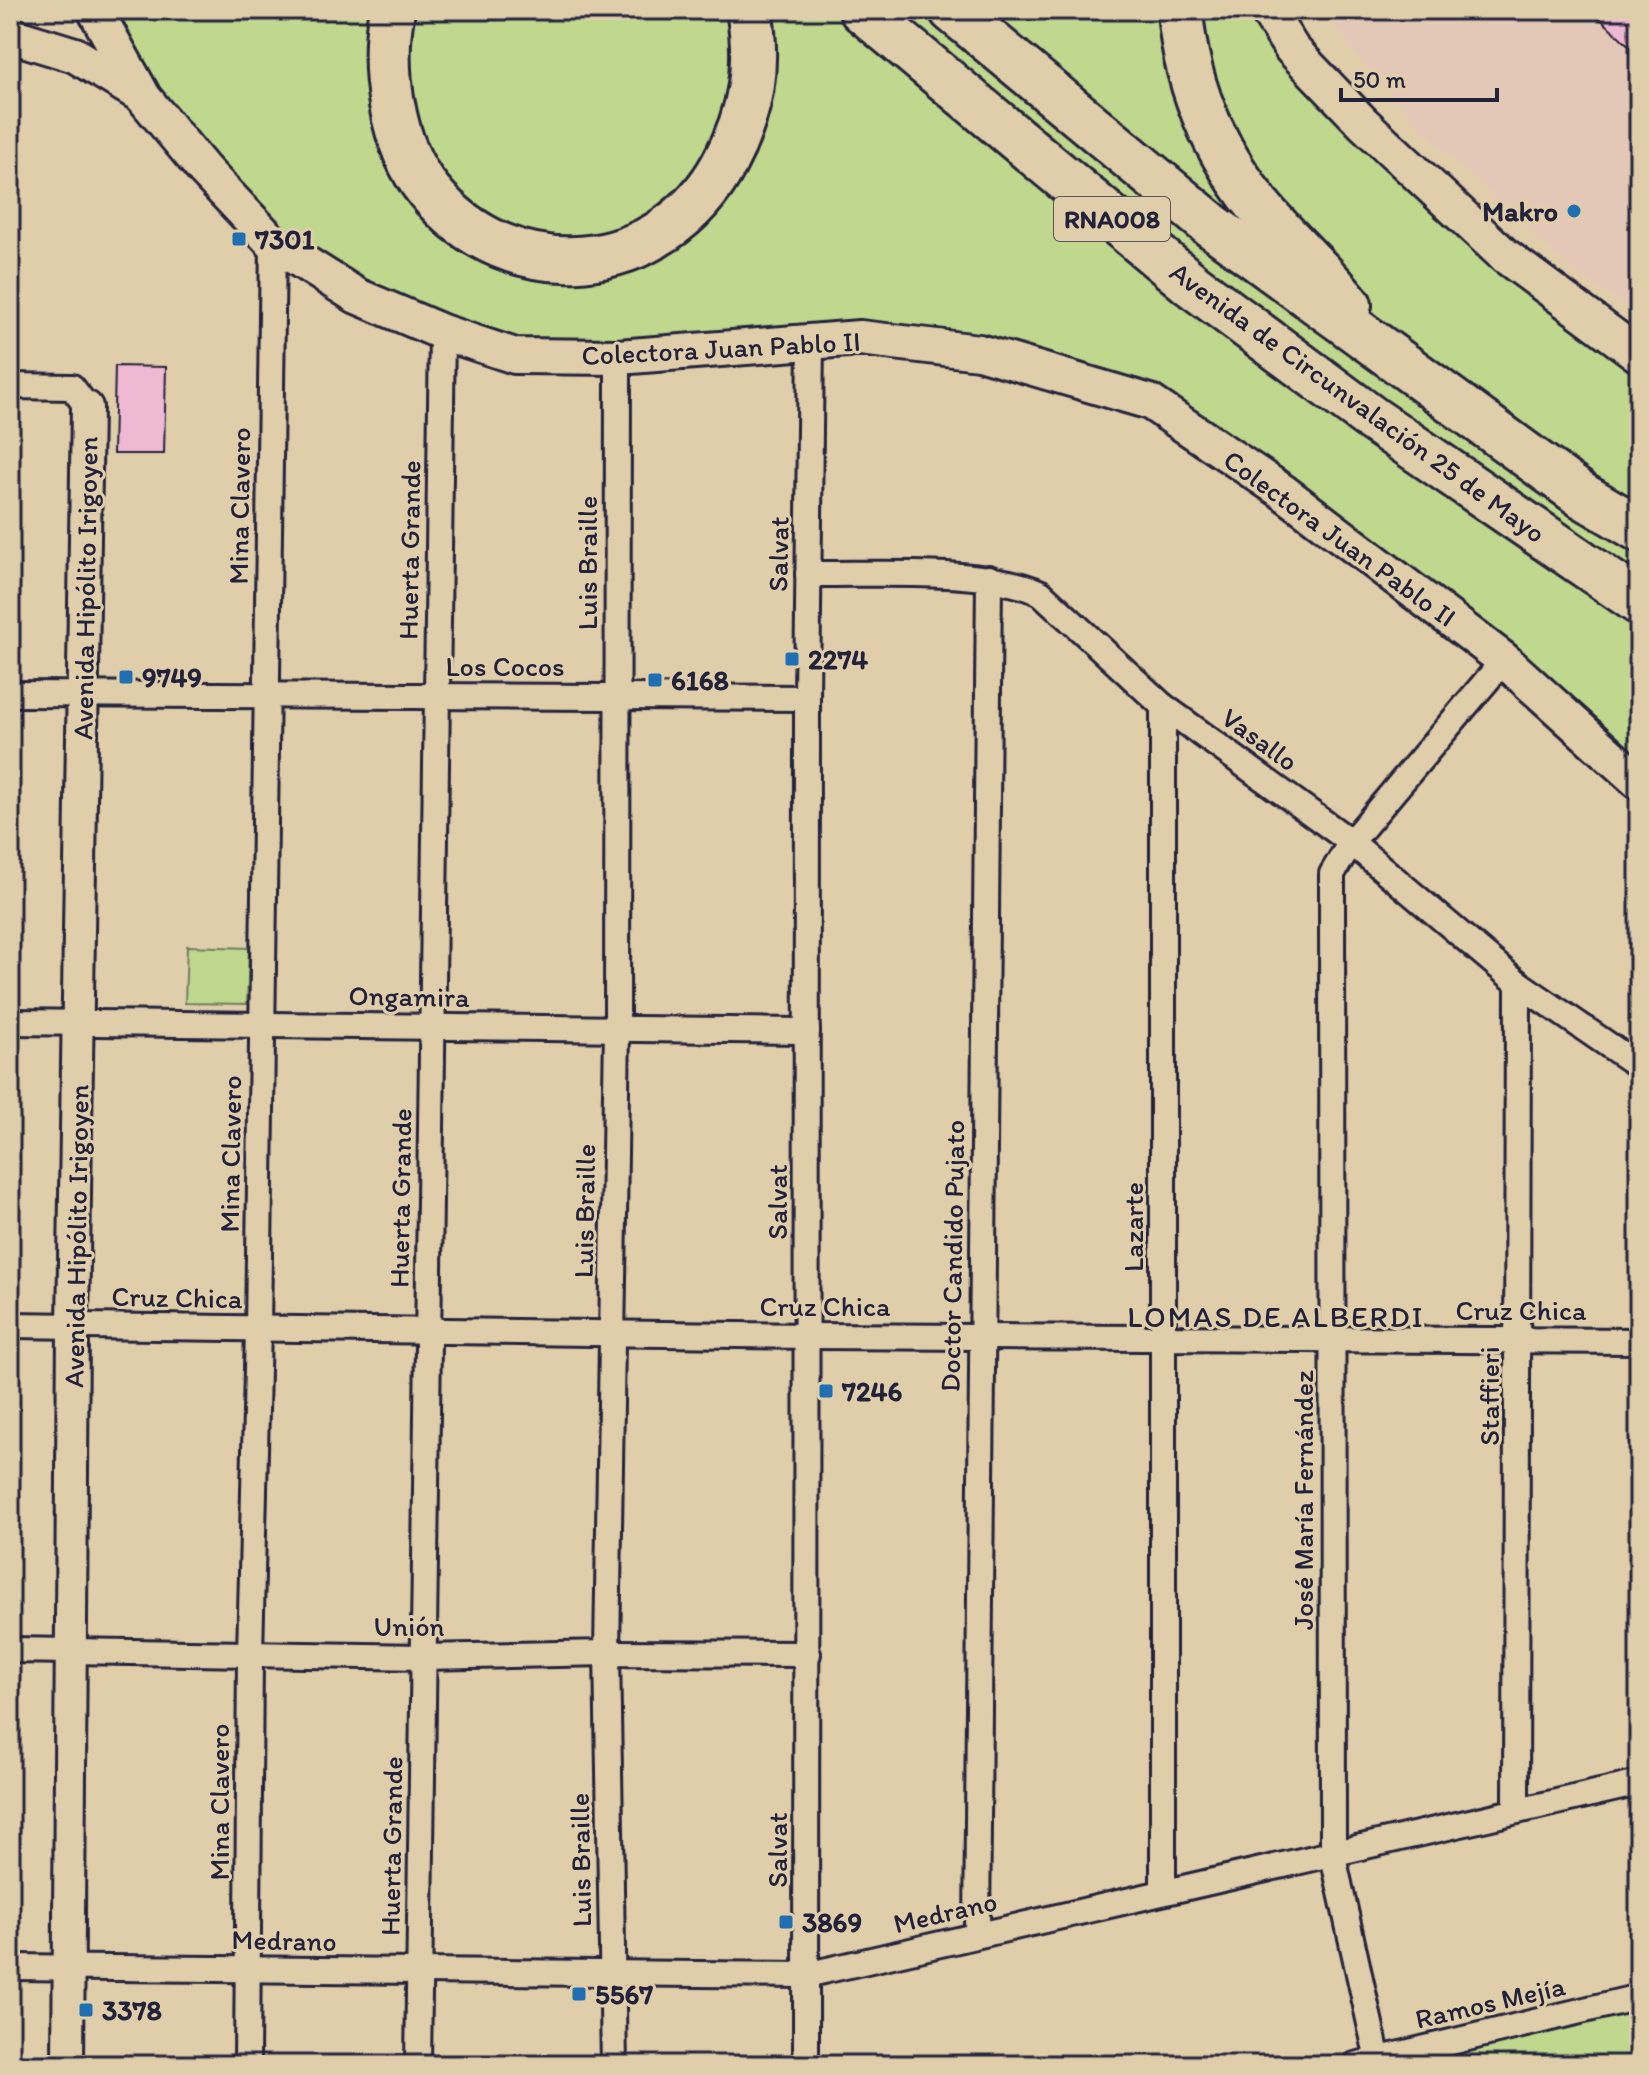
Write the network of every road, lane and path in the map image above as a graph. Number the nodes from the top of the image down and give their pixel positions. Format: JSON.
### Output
{"nodes":[{"id":1,"x":95,"y":10,"type":"edge"},
{"id":2,"x":392,"y":10,"type":"edge"},
{"id":3,"x":749,"y":10,"type":"edge"},
{"id":4,"x":862,"y":10,"type":"edge"},
{"id":5,"x":952,"y":10,"type":"edge"},
{"id":6,"x":1180,"y":10,"type":"edge"},
{"id":7,"x":1267,"y":10,"type":"edge"},
{"id":8,"x":10,"y":35,"type":"edge"},
{"id":9,"x":144,"y":98,"type":"junction"},
{"id":10,"x":273,"y":243,"type":"junction"},
{"id":11,"x":442,"y":332,"type":"junction"},
{"id":12,"x":811,"y":340,"type":"junction"},
{"id":13,"x":1639,"y":355,"type":"edge"},
{"id":14,"x":618,"y":357,"type":"junction"},
{"id":15,"x":1396,"y":362,"type":"junction"},
{"id":16,"x":10,"y":386,"type":"edge"},
{"id":17,"x":87,"y":407,"type":"joint"},
{"id":18,"x":1639,"y":529,"type":"edge"},
{"id":19,"x":1595,"y":572,"type":"junction"},
{"id":20,"x":808,"y":574,"type":"junction"},
{"id":21,"x":989,"y":578,"type":"junction"},
{"id":22,"x":1639,"y":602,"type":"edge"},
{"id":23,"x":1639,"y":632,"type":"edge"},
{"id":24,"x":1504,"y":660,"type":"junction"},
{"id":25,"x":10,"y":694,"type":"edge"},
{"id":26,"x":84,"y":694,"type":"junction"},
{"id":27,"x":266,"y":695,"type":"junction"},
{"id":28,"x":437,"y":696,"type":"junction"},
{"id":29,"x":617,"y":697,"type":"junction"},
{"id":30,"x":807,"y":698,"type":"junction"},
{"id":31,"x":1163,"y":706,"type":"junction"},
{"id":32,"x":1639,"y":782,"type":"edge"},
{"id":33,"x":1351,"y":842,"type":"junction"},
{"id":34,"x":1518,"y":983,"type":"junction"},
{"id":35,"x":10,"y":1022,"type":"edge"},
{"id":36,"x":80,"y":1023,"type":"junction"},
{"id":37,"x":261,"y":1025,"type":"junction"},
{"id":38,"x":432,"y":1027,"type":"junction"},
{"id":39,"x":617,"y":1029,"type":"junction"},
{"id":40,"x":807,"y":1031,"type":"junction"},
{"id":41,"x":1639,"y":1066,"type":"edge"},
{"id":42,"x":10,"y":1325,"type":"edge"},
{"id":43,"x":73,"y":1326,"type":"junction"},
{"id":44,"x":258,"y":1329,"type":"junction"},
{"id":45,"x":428,"y":1331,"type":"junction"},
{"id":46,"x":611,"y":1334,"type":"junction"},
{"id":47,"x":807,"y":1336,"type":"junction"},
{"id":48,"x":981,"y":1337,"type":"junction"},
{"id":49,"x":1163,"y":1338,"type":"junction"},
{"id":50,"x":1333,"y":1339,"type":"junction"},
{"id":51,"x":1519,"y":1340,"type":"junction"},
{"id":52,"x":1639,"y":1341,"type":"edge"},
{"id":53,"x":10,"y":1650,"type":"edge"},
{"id":54,"x":73,"y":1651,"type":"junction"},
{"id":55,"x":607,"y":1653,"type":"junction"},
{"id":56,"x":250,"y":1654,"type":"junction"},
{"id":57,"x":808,"y":1654,"type":"junction"},
{"id":58,"x":424,"y":1657,"type":"junction"},
{"id":59,"x":1639,"y":1783,"type":"edge"},
{"id":60,"x":1516,"y":1810,"type":"junction"},
{"id":61,"x":1333,"y":1856,"type":"junction"},
{"id":62,"x":1163,"y":1892,"type":"junction"},
{"id":63,"x":977,"y":1935,"type":"junction"},
{"id":64,"x":10,"y":1967,"type":"edge"},
{"id":65,"x":69,"y":1968,"type":"junction"},
{"id":66,"x":249,"y":1970,"type":"junction"},
{"id":67,"x":419,"y":1971,"type":"junction"},
{"id":68,"x":612,"y":1972,"type":"junction"},
{"id":69,"x":806,"y":1975,"type":"junction"},
{"id":70,"x":1639,"y":1997,"type":"edge"},
{"id":71,"x":1367,"y":2062,"type":"edge"},
{"id":72,"x":68,"y":2065,"type":"edge"},
{"id":73,"x":247,"y":2065,"type":"edge"},
{"id":74,"x":418,"y":2065,"type":"edge"},
{"id":75,"x":614,"y":2065,"type":"edge"},
{"id":76,"x":806,"y":2065,"type":"edge"}],
"edges":[{"from":1,"to":9,"type":"main road","name":"Colectora Juan Pablo II"},
{"from":2,"to":3,"type":"highway"},
{"from":4,"to":19,"type":"highway","name":"Avenida de Circunvalación 25 de Mayo","number":"RNA008"},
{"from":5,"to":15,"type":"highway","name":"Avenida de Circunvalación 25 de Mayo","number":"RNA008"},
{"from":6,"to":15,"type":"highway"},
{"from":7,"to":13,"type":"main road"},
{"from":8,"to":9,"type":"main road"},
{"from":9,"to":10,"type":"main road","name":"Colectora Juan Pablo II"},
{"from":10,"to":11,"type":"main road","name":"Colectora Juan Pablo II"},
{"from":10,"to":27,"type":"street","name":"Mina Clavero"},
{"from":11,"to":14,"type":"main road","name":"Colectora Juan Pablo II"},
{"from":11,"to":28,"type":"street","name":"Huerta Grande"},
{"from":12,"to":14,"type":"main road","name":"Colectora Juan Pablo II"},
{"from":12,"to":20,"type":"street","name":"Salvat"},
{"from":12,"to":24,"type":"main road","name":"Colectora Juan Pablo II"},
{"from":14,"to":29,"type":"street","name":"Luis Braille"},
{"from":15,"to":18,"type":"highway","name":"Avenida de Circunvalación 25 de Mayo","number":"RNA008"},
{"from":16,"to":17,"type":"street"},
{"from":17,"to":26,"type":"street","name":"Avenida Hipólito Irigoyen"},
{"from":19,"to":22,"type":"highway","name":"Avenida de Circunvalación 25 de Mayo","number":"RNA008"},
{"from":19,"to":23,"type":"highway"},
{"from":20,"to":21,"type":"street","name":"Vasallo"},
{"from":20,"to":30,"type":"street","name":"Salvat"},
{"from":21,"to":31,"type":"street","name":"Vasallo"},
{"from":21,"to":48,"type":"street","name":"Doctor Candido Pujato"},
{"from":24,"to":32,"type":"main road","name":"Colectora Juan Pablo II"},
{"from":24,"to":33,"type":"street","name":"José María Fernández"},
{"from":25,"to":26,"type":"street","name":"Los Cocos"},
{"from":26,"to":27,"type":"street","name":"Los Cocos"},
{"from":26,"to":36,"type":"street","name":"Avenida Hipólito Irigoyen"},
{"from":27,"to":28,"type":"street","name":"Los Cocos"},
{"from":27,"to":37,"type":"street","name":"Mina Clavero"},
{"from":28,"to":29,"type":"street","name":"Los Cocos"},
{"from":28,"to":38,"type":"street","name":"Huerta Grande"},
{"from":29,"to":30,"type":"street","name":"Los Cocos"},
{"from":29,"to":39,"type":"street","name":"Luis Braille"},
{"from":30,"to":40,"type":"street","name":"Salvat"},
{"from":31,"to":33,"type":"street","name":"Vasallo"},
{"from":31,"to":49,"type":"street","name":"Lazarte"},
{"from":33,"to":34,"type":"street","name":"Vasallo"},
{"from":33,"to":50,"type":"street","name":"José María Fernández"},
{"from":34,"to":41,"type":"street","name":"Vasallo"},
{"from":34,"to":51,"type":"street","name":"Staffieri"},
{"from":35,"to":36,"type":"street","name":"Ongamira"},
{"from":36,"to":37,"type":"street","name":"Ongamira"},
{"from":36,"to":43,"type":"street","name":"Avenida Hipólito Irigoyen"},
{"from":37,"to":38,"type":"street","name":"Ongamira"},
{"from":37,"to":44,"type":"street","name":"Mina Clavero"},
{"from":38,"to":39,"type":"street","name":"Ongamira"},
{"from":38,"to":45,"type":"street","name":"Huerta Grande"},
{"from":39,"to":40,"type":"street","name":"Ongamira"},
{"from":39,"to":46,"type":"street","name":"Luis Braille"},
{"from":40,"to":47,"type":"street","name":"Salvat"},
{"from":42,"to":43,"type":"street","name":"Cruz Chica"},
{"from":43,"to":44,"type":"street","name":"Cruz Chica"},
{"from":43,"to":54,"type":"street","name":"Avenida Hipólito Irigoyen"},
{"from":44,"to":45,"type":"street","name":"Cruz Chica"},
{"from":44,"to":56,"type":"street","name":"Mina Clavero"},
{"from":45,"to":46,"type":"street","name":"Cruz Chica"},
{"from":45,"to":58,"type":"street","name":"Huerta Grande"},
{"from":46,"to":47,"type":"street","name":"Cruz Chica"},
{"from":46,"to":55,"type":"street","name":"Luis Braille"},
{"from":47,"to":48,"type":"street","name":"Cruz Chica"},
{"from":47,"to":57,"type":"street","name":"Salvat"},
{"from":48,"to":49,"type":"street","name":"Cruz Chica"},
{"from":48,"to":63,"type":"street","name":"Doctor Candido Pujato"},
{"from":49,"to":50,"type":"street","name":"Cruz Chica"},
{"from":49,"to":62,"type":"street","name":"Lazarte"},
{"from":50,"to":51,"type":"street","name":"Cruz Chica"},
{"from":50,"to":61,"type":"street","name":"José María Fernández"},
{"from":51,"to":52,"type":"street","name":"Cruz Chica"},
{"from":51,"to":60,"type":"street","name":"Staffieri"},
{"from":53,"to":54,"type":"street","name":"Unión"},
{"from":54,"to":56,"type":"street","name":"Unión"},
{"from":54,"to":65,"type":"street","name":"Avenida Hipólito Irigoyen"},
{"from":55,"to":57,"type":"street","name":"Unión"},
{"from":55,"to":58,"type":"street","name":"Unión"},
{"from":55,"to":68,"type":"street","name":"Luis Braille"},
{"from":56,"to":58,"type":"street","name":"Unión"},
{"from":56,"to":66,"type":"street","name":"Mina Clavero"},
{"from":57,"to":69,"type":"street","name":"Salvat"},
{"from":58,"to":67,"type":"street","name":"Huerta Grande"},
{"from":59,"to":60,"type":"street","name":"Medrano"},
{"from":60,"to":61,"type":"street","name":"Medrano"},
{"from":61,"to":62,"type":"street","name":"Medrano"},
{"from":61,"to":71,"type":"street","name":"José María Fernández"},
{"from":62,"to":63,"type":"street","name":"Medrano"},
{"from":63,"to":69,"type":"street","name":"Medrano"},
{"from":64,"to":65,"type":"street","name":"Medrano"},
{"from":65,"to":66,"type":"street","name":"Medrano"},
{"from":65,"to":72,"type":"street","name":"Avenida Hipólito Irigoyen"},
{"from":66,"to":67,"type":"street","name":"Medrano"},
{"from":66,"to":73,"type":"street","name":"Mina Clavero"},
{"from":67,"to":68,"type":"street","name":"Medrano"},
{"from":67,"to":74,"type":"street","name":"Huerta Grande"},
{"from":68,"to":69,"type":"street","name":"Medrano"},
{"from":68,"to":75,"type":"street","name":"Luis Braille"},
{"from":69,"to":76,"type":"street","name":"Salvat"},
{"from":70,"to":71,"type":"street","name":"Ramos Mejía"}]}
